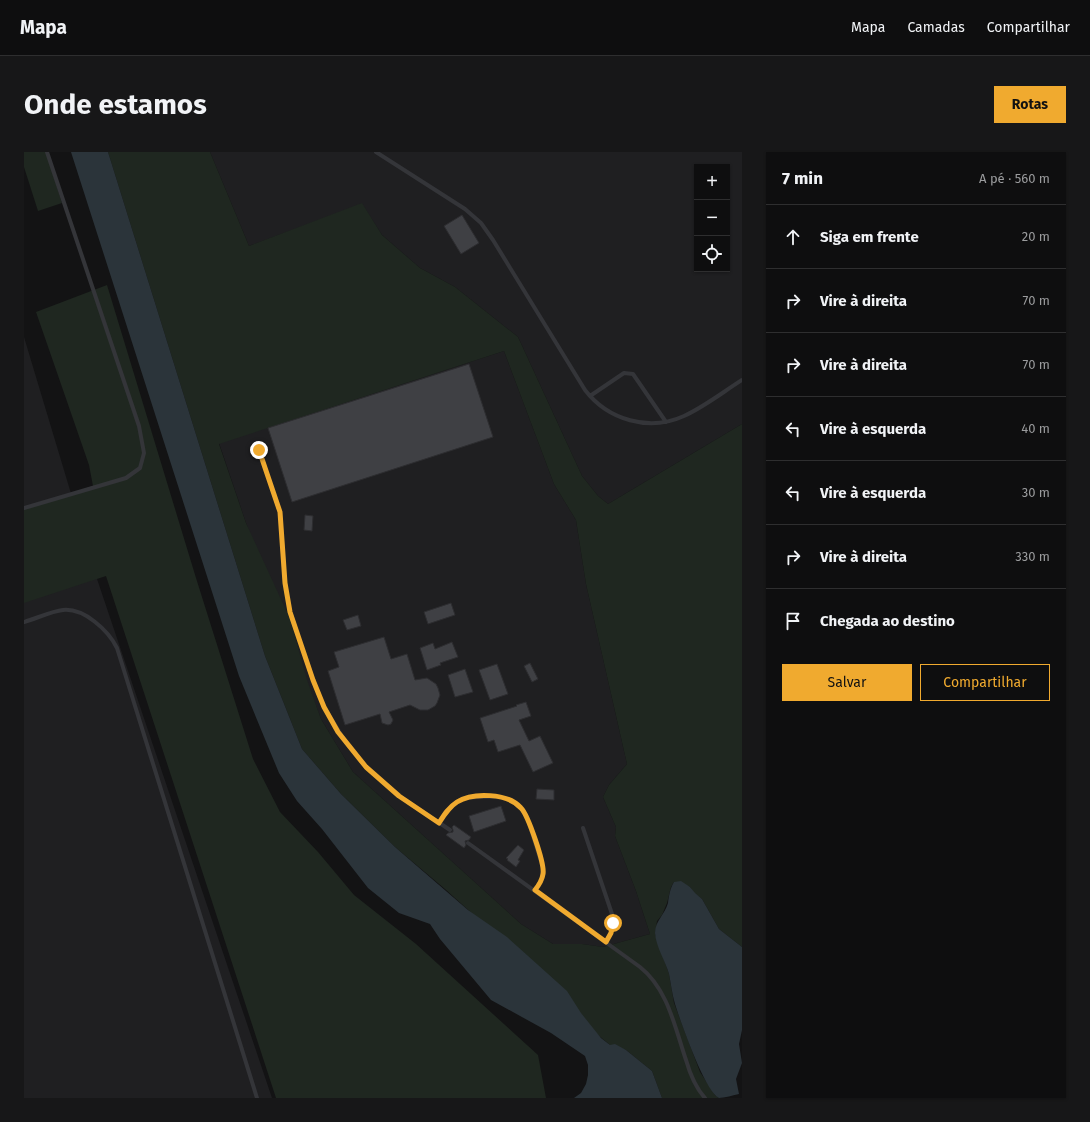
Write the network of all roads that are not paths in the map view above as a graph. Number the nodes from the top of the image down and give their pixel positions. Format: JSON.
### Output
{"nodes":[{"id":1,"x":47,"y":152,"type":"edge"},
{"id":2,"x":376,"y":152,"type":"edge"},
{"id":3,"x":742,"y":380,"type":"edge"},
{"id":4,"x":590,"y":396,"type":"junction"},
{"id":5,"x":666,"y":422,"type":"junction"},
{"id":6,"x":259,"y":450,"type":"dead end"},
{"id":7,"x":24,"y":508,"type":"edge"},
{"id":8,"x":24,"y":622,"type":"edge"},
{"id":9,"x":439,"y":823,"type":"junction"},
{"id":10,"x":583,"y":828,"type":"dead end"},
{"id":11,"x":450,"y":830,"type":"dead end"},
{"id":12,"x":468,"y":843,"type":"dead end"},
{"id":13,"x":535,"y":890,"type":"junction"},
{"id":14,"x":606,"y":942,"type":"junction"},
{"id":15,"x":257,"y":1098,"type":"edge"},
{"id":16,"x":704,"y":1098,"type":"edge"}],
"edges":[{"from":1,"to":7,"type":"lane"},
{"from":2,"to":4,"type":"lane"},
{"from":3,"to":5,"type":"lane"},
{"from":4,"to":5,"type":"lane"},
{"from":4,"to":5,"type":"lane"},
{"from":6,"to":9,"type":"lane"},
{"from":8,"to":15,"type":"lane"},
{"from":9,"to":11,"type":"lane"},
{"from":9,"to":13,"type":"lane"},
{"from":10,"to":14,"type":"lane"},
{"from":12,"to":13,"type":"lane"},
{"from":13,"to":14,"type":"lane"},
{"from":14,"to":16,"type":"lane"}]}
